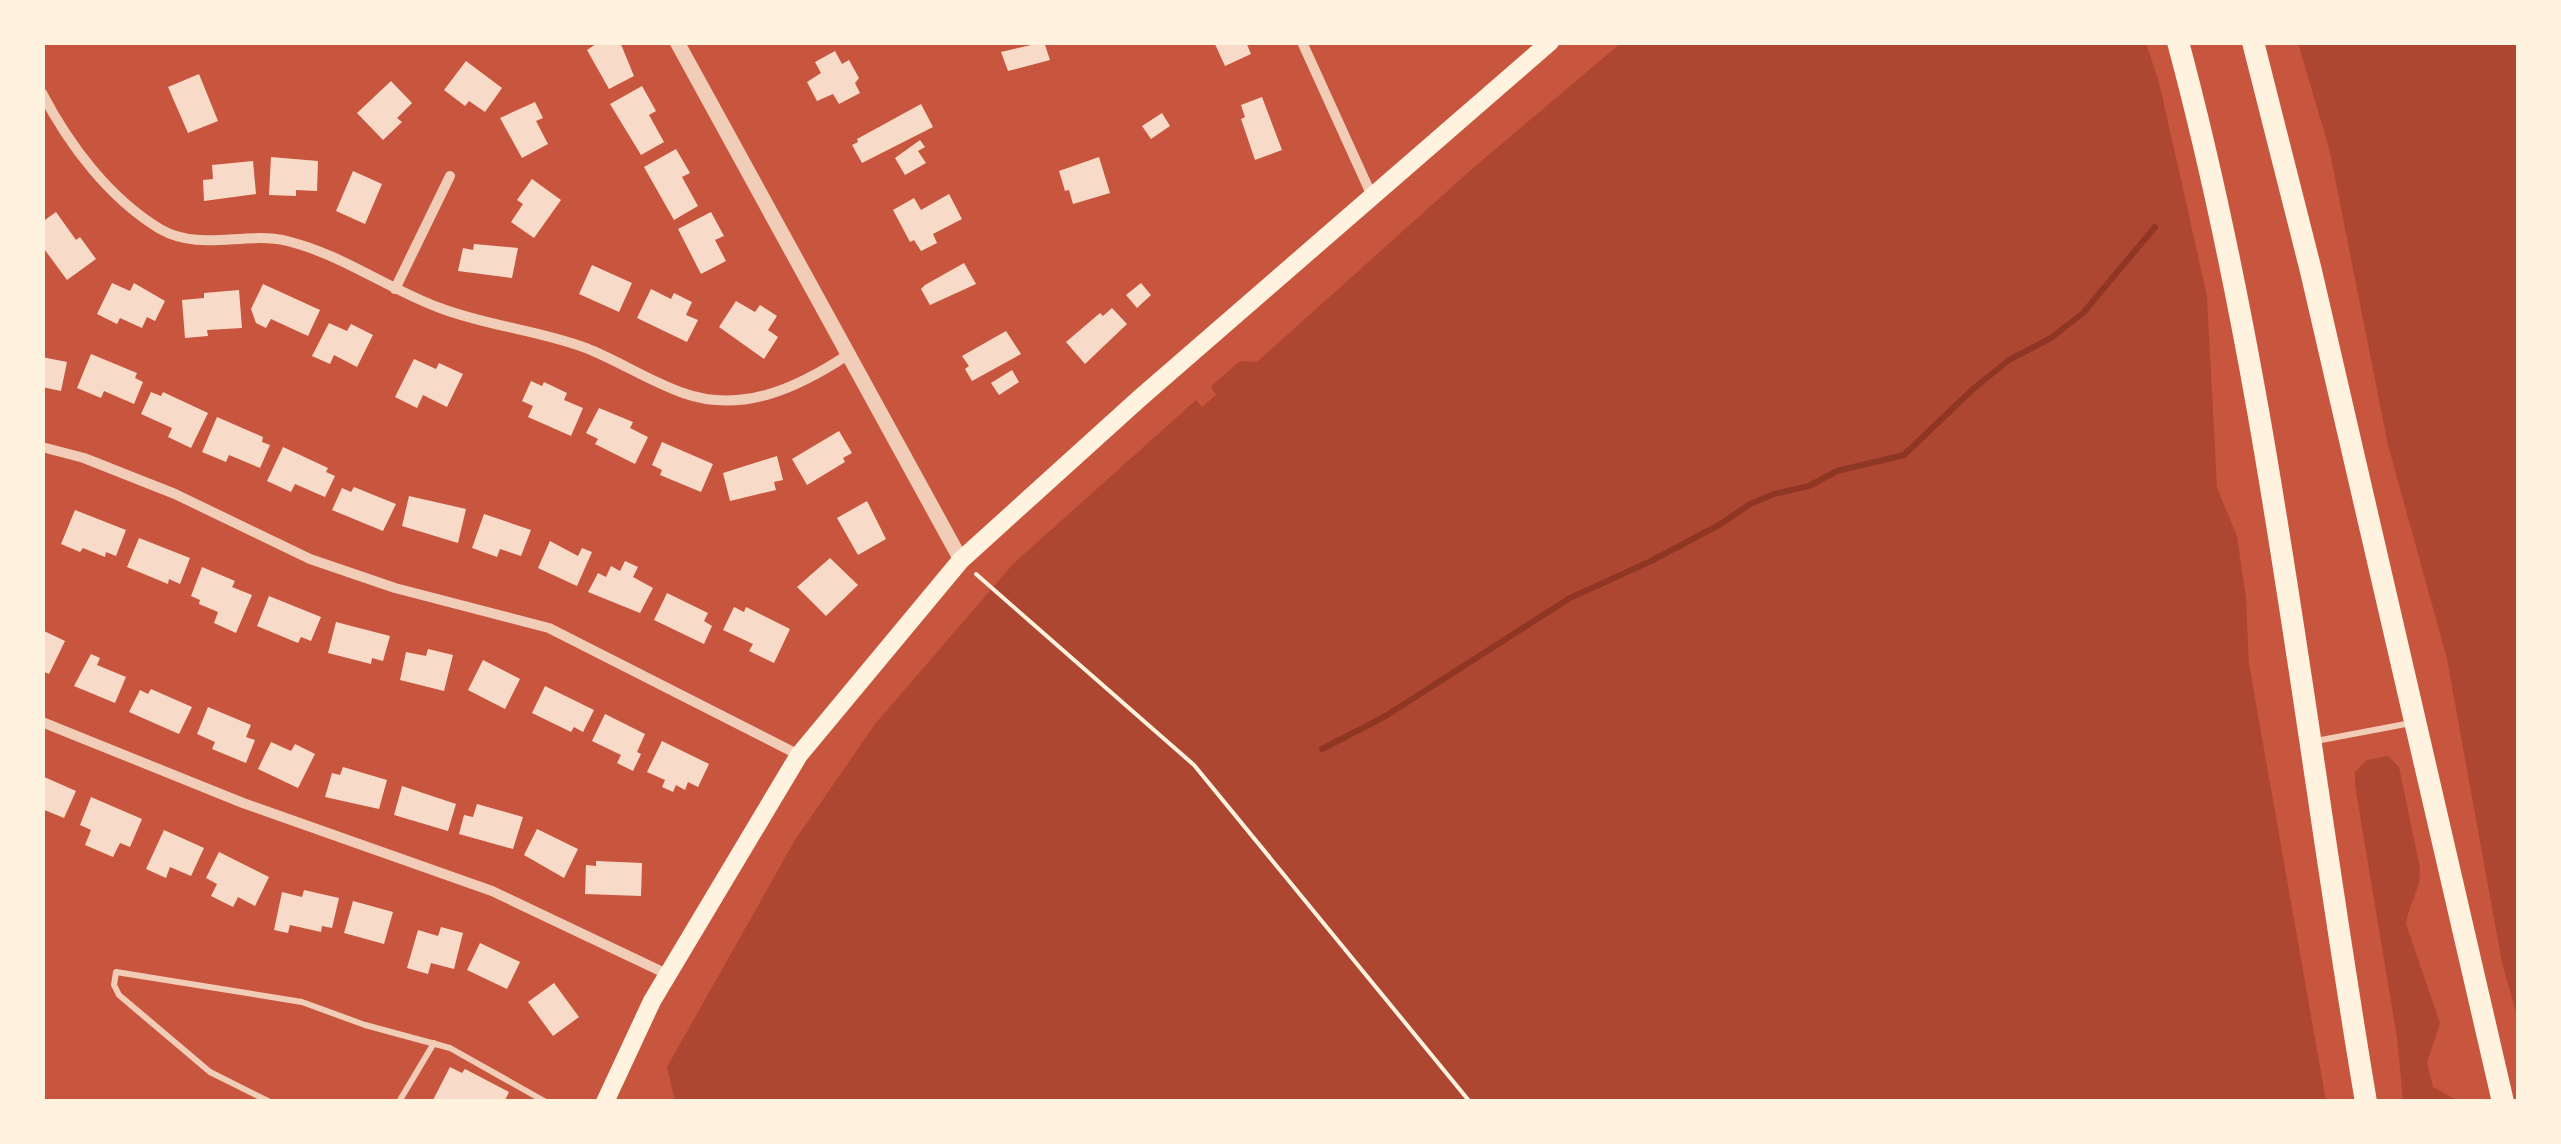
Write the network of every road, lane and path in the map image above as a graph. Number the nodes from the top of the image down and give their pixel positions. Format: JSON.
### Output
{"nodes":[{"id":1,"x":677,"y":42,"type":"edge"},
{"id":2,"x":1302,"y":42,"type":"edge"},
{"id":3,"x":1550,"y":42,"type":"edge"},
{"id":4,"x":2178,"y":42,"type":"edge"},
{"id":5,"x":2253,"y":42,"type":"edge"},
{"id":6,"x":42,"y":92,"type":"edge"},
{"id":7,"x":450,"y":176,"type":"dead end"},
{"id":8,"x":1372,"y":196,"type":"junction"},
{"id":9,"x":395,"y":289,"type":"junction"},
{"id":10,"x":846,"y":356,"type":"junction"},
{"id":11,"x":42,"y":446,"type":"edge"},
{"id":12,"x":960,"y":560,"type":"junction"},
{"id":13,"x":42,"y":722,"type":"edge"},
{"id":14,"x":2414,"y":723,"type":"junction"},
{"id":15,"x":2310,"y":742,"type":"junction"},
{"id":16,"x":798,"y":755,"type":"junction"},
{"id":17,"x":669,"y":974,"type":"junction"},
{"id":18,"x":434,"y":1044,"type":"junction"},
{"id":19,"x":400,"y":1100,"type":"edge"},
{"id":20,"x":270,"y":1102,"type":"edge"},
{"id":21,"x":546,"y":1102,"type":"edge"},
{"id":22,"x":605,"y":1102,"type":"edge"},
{"id":23,"x":1470,"y":1102,"type":"edge"},
{"id":24,"x":2366,"y":1102,"type":"edge"},
{"id":25,"x":2502,"y":1102,"type":"edge"}],
"edges":[{"from":1,"to":10,"type":"street"},
{"from":2,"to":8,"type":"street"},
{"from":3,"to":8,"type":"main road"},
{"from":4,"to":15,"type":"highway"},
{"from":5,"to":14,"type":"highway"},
{"from":6,"to":9,"type":"street"},
{"from":7,"to":9,"type":"street"},
{"from":8,"to":12,"type":"main road"},
{"from":9,"to":10,"type":"street"},
{"from":10,"to":12,"type":"street"},
{"from":11,"to":16,"type":"street"},
{"from":12,"to":16,"type":"main road"},
{"from":12,"to":23,"type":"path"},
{"from":13,"to":17,"type":"street"},
{"from":14,"to":15,"type":"lane"},
{"from":14,"to":25,"type":"highway"},
{"from":15,"to":24,"type":"highway"},
{"from":16,"to":17,"type":"main road"},
{"from":17,"to":22,"type":"main road"},
{"from":18,"to":19,"type":"lane"},
{"from":18,"to":20,"type":"lane"},
{"from":18,"to":21,"type":"lane"}]}
